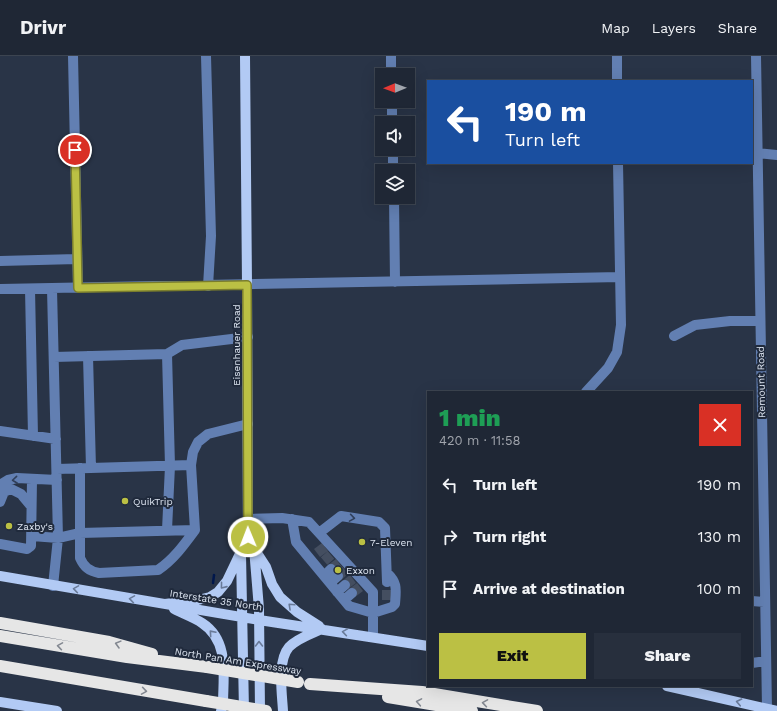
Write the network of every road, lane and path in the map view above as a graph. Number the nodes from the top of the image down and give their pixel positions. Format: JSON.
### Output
{"nodes":[{"id":1,"x":73,"y":56,"type":"edge"},
{"id":2,"x":206,"y":56,"type":"edge"},
{"id":3,"x":244,"y":56,"type":"edge"},
{"id":4,"x":391,"y":56,"type":"edge"},
{"id":5,"x":617,"y":56,"type":"edge"},
{"id":6,"x":756,"y":56,"type":"edge"},
{"id":7,"x":391,"y":68,"type":"edge"},
{"id":8,"x":617,"y":80,"type":"edge"},
{"id":9,"x":757,"y":152,"type":"junction"},
{"id":10,"x":777,"y":155,"type":"edge"},
{"id":11,"x":618,"y":164,"type":"edge"},
{"id":12,"x":394,"y":204,"type":"edge"},
{"id":13,"x":77,"y":260,"type":"junction"},
{"id":14,"x":0,"y":261,"type":"edge"},
{"id":15,"x":620,"y":277,"type":"junction"},
{"id":16,"x":395,"y":282,"type":"junction"},
{"id":17,"x":247,"y":285,"type":"junction"},
{"id":18,"x":208,"y":286,"type":"junction"},
{"id":19,"x":52,"y":288,"type":"junction"},
{"id":20,"x":78,"y":288,"type":"junction"},
{"id":21,"x":30,"y":289,"type":"junction"},
{"id":22,"x":0,"y":290,"type":"edge"},
{"id":23,"x":760,"y":321,"type":"junction"},
{"id":24,"x":674,"y":336,"type":"dead end"},
{"id":25,"x":248,"y":337,"type":"junction"},
{"id":26,"x":167,"y":354,"type":"junction"},
{"id":27,"x":88,"y":356,"type":"junction"},
{"id":28,"x":54,"y":357,"type":"junction"},
{"id":29,"x":587,"y":391,"type":"edge"},
{"id":30,"x":248,"y":424,"type":"junction"},
{"id":31,"x":0,"y":431,"type":"edge"},
{"id":32,"x":33,"y":436,"type":"junction"},
{"id":33,"x":56,"y":439,"type":"junction"},
{"id":34,"x":191,"y":465,"type":"junction"},
{"id":35,"x":170,"y":466,"type":"junction"},
{"id":36,"x":86,"y":468,"type":"junction"},
{"id":37,"x":57,"y":469,"type":"junction"},
{"id":38,"x":32,"y":480,"type":"junction"},
{"id":39,"x":57,"y":480,"type":"junction"},
{"id":40,"x":0,"y":485,"type":"edge"},
{"id":41,"x":0,"y":502,"type":"edge"},
{"id":42,"x":31,"y":506,"type":"junction"},
{"id":43,"x":248,"y":519,"type":"junction"},
{"id":44,"x":292,"y":519,"type":"junction"},
{"id":45,"x":167,"y":530,"type":"junction"},
{"id":46,"x":194,"y":530,"type":"junction"},
{"id":47,"x":80,"y":533,"type":"junction"},
{"id":48,"x":319,"y":533,"type":"junction"},
{"id":49,"x":32,"y":536,"type":"junction"},
{"id":50,"x":248,"y":537,"type":"junction"},
{"id":51,"x":58,"y":538,"type":"junction"},
{"id":52,"x":0,"y":544,"type":"edge"},
{"id":53,"x":254,"y":548,"type":"junction"},
{"id":54,"x":241,"y":552,"type":"junction"},
{"id":55,"x":324,"y":555,"type":"junction"},
{"id":56,"x":337,"y":570,"type":"junction"},
{"id":57,"x":0,"y":576,"type":"edge"},
{"id":58,"x":352,"y":579,"type":"junction"},
{"id":59,"x":53,"y":586,"type":"junction"},
{"id":60,"x":359,"y":587,"type":"junction"},
{"id":61,"x":337,"y":592,"type":"junction"},
{"id":62,"x":344,"y":600,"type":"junction"},
{"id":63,"x":753,"y":601,"type":"edge"},
{"id":64,"x":765,"y":602,"type":"junction"},
{"id":65,"x":165,"y":604,"type":"junction"},
{"id":66,"x":373,"y":613,"type":"junction"},
{"id":67,"x":242,"y":617,"type":"junction"},
{"id":68,"x":259,"y":620,"type":"junction"},
{"id":69,"x":0,"y":623,"type":"edge"},
{"id":70,"x":322,"y":629,"type":"junction"},
{"id":71,"x":0,"y":636,"type":"edge"},
{"id":72,"x":373,"y":637,"type":"junction"},
{"id":73,"x":427,"y":646,"type":"edge"},
{"id":74,"x":766,"y":661,"type":"junction"},
{"id":75,"x":753,"y":663,"type":"edge"},
{"id":76,"x":0,"y":666,"type":"edge"},
{"id":77,"x":202,"y":666,"type":"junction"},
{"id":78,"x":21,"y":669,"type":"junction"},
{"id":79,"x":0,"y":670,"type":"edge"},
{"id":80,"x":304,"y":683,"type":"junction"},
{"id":81,"x":671,"y":687,"type":"edge"},
{"id":82,"x":0,"y":702,"type":"edge"},
{"id":83,"x":772,"y":709,"type":"edge"},
{"id":84,"x":57,"y":711,"type":"edge"},
{"id":85,"x":221,"y":711,"type":"edge"},
{"id":86,"x":244,"y":711,"type":"edge"},
{"id":87,"x":260,"y":711,"type":"edge"},
{"id":88,"x":266,"y":711,"type":"edge"},
{"id":89,"x":283,"y":711,"type":"edge"},
{"id":90,"x":472,"y":711,"type":"edge"},
{"id":91,"x":537,"y":711,"type":"edge"}],
"edges":[{"from":1,"to":13,"type":"street"},
{"from":2,"to":18,"type":"street"},
{"from":3,"to":17,"type":"main road","name":"Eisenhauer Road"},
{"from":4,"to":7,"type":"street"},
{"from":5,"to":8,"type":"street"},
{"from":6,"to":9,"type":"street","name":"Remount Road"},
{"from":9,"to":10,"type":"street"},
{"from":9,"to":23,"type":"street","name":"Remount Road"},
{"from":11,"to":15,"type":"street"},
{"from":12,"to":16,"type":"street"},
{"from":13,"to":14,"type":"street"},
{"from":13,"to":20,"type":"street"},
{"from":15,"to":16,"type":"street"},
{"from":15,"to":29,"type":"street"},
{"from":16,"to":17,"type":"street"},
{"from":17,"to":18,"type":"street"},
{"from":17,"to":25,"type":"main road","name":"Eisenhauer Road"},
{"from":18,"to":20,"type":"street"},
{"from":19,"to":20,"type":"street"},
{"from":19,"to":21,"type":"street"},
{"from":19,"to":28,"type":"street"},
{"from":21,"to":22,"type":"street"},
{"from":21,"to":32,"type":"street"},
{"from":23,"to":24,"type":"street"},
{"from":23,"to":64,"type":"street","name":"Remount Road"},
{"from":25,"to":26,"type":"street"},
{"from":25,"to":30,"type":"main road","name":"Eisenhauer Road"},
{"from":26,"to":27,"type":"street"},
{"from":26,"to":35,"type":"street"},
{"from":27,"to":28,"type":"street"},
{"from":27,"to":36,"type":"street"},
{"from":28,"to":33,"type":"street"},
{"from":30,"to":34,"type":"street"},
{"from":30,"to":43,"type":"main road","name":"Eisenhauer Road"},
{"from":31,"to":32,"type":"street"},
{"from":32,"to":33,"type":"street"},
{"from":33,"to":37,"type":"street"},
{"from":34,"to":35,"type":"street"},
{"from":34,"to":46,"type":"street"},
{"from":35,"to":36,"type":"street"},
{"from":35,"to":45,"type":"street"},
{"from":36,"to":37,"type":"street"},
{"from":36,"to":47,"type":"street"},
{"from":37,"to":39,"type":"street"},
{"from":38,"to":39,"type":"street"},
{"from":38,"to":40,"type":"street","one_way":true},
{"from":38,"to":42,"type":"street"},
{"from":39,"to":51,"type":"street"},
{"from":41,"to":42,"type":"street"},
{"from":42,"to":49,"type":"street"},
{"from":43,"to":44,"type":"street"},
{"from":43,"to":50,"type":"main road","name":"Eisenhauer Road"},
{"from":44,"to":48,"type":"street"},
{"from":44,"to":55,"type":"street"},
{"from":45,"to":46,"type":"street"},
{"from":45,"to":47,"type":"street"},
{"from":46,"to":47,"type":"street"},
{"from":47,"to":51,"type":"street"},
{"from":48,"to":55,"type":"street"},
{"from":48,"to":66,"type":"street","one_way":true},
{"from":49,"to":51,"type":"street"},
{"from":49,"to":52,"type":"street"},
{"from":50,"to":53,"type":"main road","name":"Eisenhauer Road"},
{"from":50,"to":54,"type":"main road","name":"Eisenhauer Road"},
{"from":51,"to":59,"type":"street"},
{"from":53,"to":68,"type":"main road","name":"Eisenhauer Road"},
{"from":70,"to":53,"type":"main road","one_way":true},
{"from":54,"to":65,"type":"main road","one_way":true},
{"from":54,"to":67,"type":"main road","name":"Eisenhauer Road"},
{"from":55,"to":56,"type":"street"},
{"from":55,"to":56,"type":"street"},
{"from":56,"to":58,"type":"street"},
{"from":56,"to":61,"type":"street"},
{"from":57,"to":59,"type":"main road","name":"Interstate 35 North"},
{"from":58,"to":60,"type":"street"},
{"from":58,"to":61,"type":"street"},
{"from":65,"to":59,"type":"main road","name":"Interstate 35 North","one_way":true},
{"from":60,"to":62,"type":"street"},
{"from":60,"to":66,"type":"street"},
{"from":61,"to":62,"type":"street"},
{"from":62,"to":66,"type":"street"},
{"from":63,"to":64,"type":"street"},
{"from":64,"to":74,"type":"street","name":"Remount Road"},
{"from":65,"to":67,"type":"main road","name":"Interstate 35 North"},
{"from":85,"to":65,"type":"main road","one_way":true},
{"from":66,"to":72,"type":"street"},
{"from":67,"to":68,"type":"main road","name":"Interstate 35 North"},
{"from":67,"to":86,"type":"main road","name":"Eisenhauer Road"},
{"from":68,"to":70,"type":"main road","name":"Interstate 35 North"},
{"from":87,"to":68,"type":"main road","name":"Eisenhauer Road","one_way":true},
{"from":77,"to":69,"type":"highway","one_way":true},
{"from":72,"to":70,"type":"main road","name":"Interstate 35 North","one_way":true},
{"from":70,"to":89,"type":"main road"},
{"from":77,"to":71,"type":"highway","name":"North Pan Am Expressway","one_way":true},
{"from":72,"to":73,"type":"main road","name":"Interstate 35 North"},
{"from":74,"to":75,"type":"street"},
{"from":74,"to":83,"type":"street","name":"Remount Road"},
{"from":76,"to":78,"type":"highway"},
{"from":77,"to":80,"type":"highway","name":"North Pan Am Expressway","bridge":true},
{"from":78,"to":79,"type":"highway"},
{"from":78,"to":88,"type":"highway","one_way":true,"bridge":true},
{"from":90,"to":80,"type":"highway","name":"North Pan Am Expressway","one_way":true},
{"from":91,"to":80,"type":"highway","one_way":true},
{"from":83,"to":81,"type":"main road","one_way":true},
{"from":82,"to":84,"type":"main road"}]}
